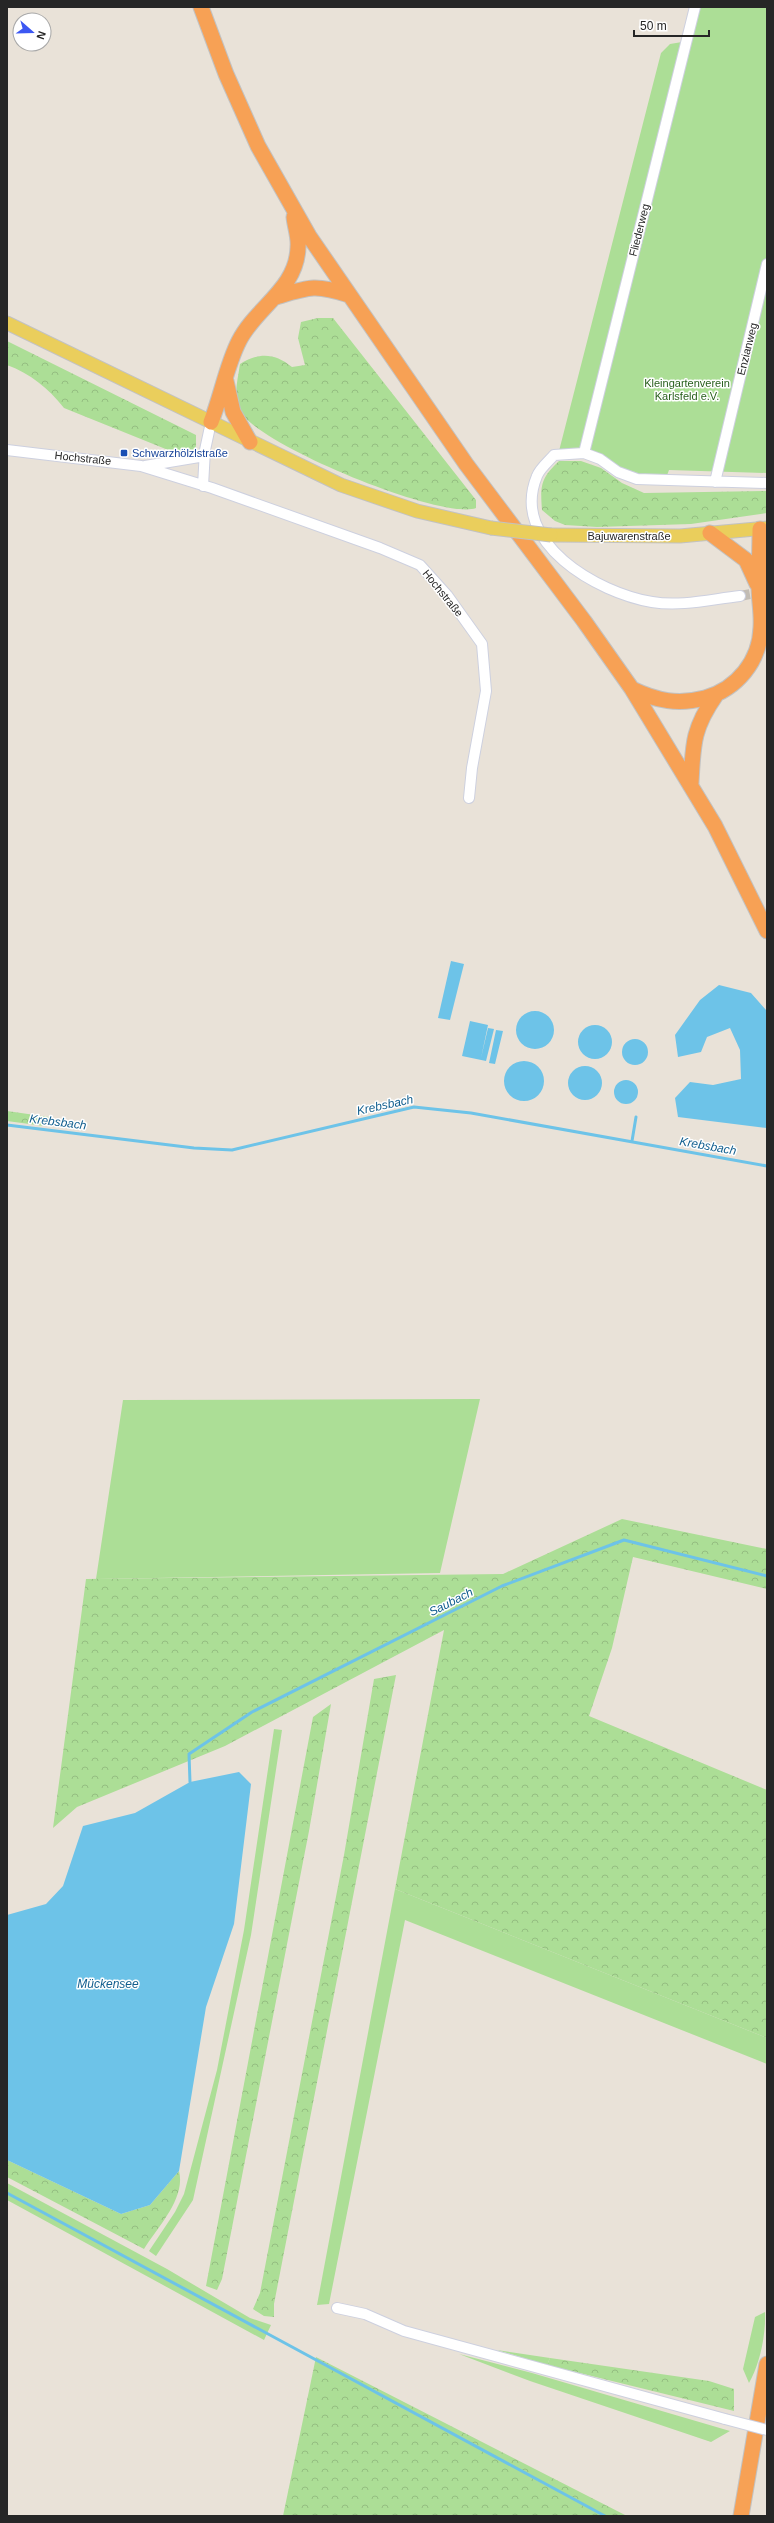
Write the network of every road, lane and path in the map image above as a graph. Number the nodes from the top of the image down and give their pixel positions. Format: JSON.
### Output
{"nodes":[{"id":1,"x":201,"y":7,"type":"edge"},
{"id":2,"x":695,"y":7,"type":"edge"},
{"id":3,"x":292,"y":208,"type":"junction"},
{"id":4,"x":767,"y":264,"type":"edge"},
{"id":5,"x":349,"y":295,"type":"junction"},
{"id":6,"x":276,"y":297,"type":"junction"},
{"id":7,"x":7,"y":323,"type":"edge"},
{"id":8,"x":226,"y":381,"type":"junction"},
{"id":9,"x":211,"y":422,"type":"junction"},
{"id":10,"x":250,"y":442,"type":"junction"},
{"id":11,"x":8,"y":453,"type":"edge"},
{"id":12,"x":584,"y":454,"type":"junction"},
{"id":13,"x":205,"y":456,"type":"junction"},
{"id":14,"x":141,"y":466,"type":"junction"},
{"id":15,"x":715,"y":482,"type":"junction"},
{"id":16,"x":767,"y":483,"type":"edge"},
{"id":17,"x":204,"y":486,"type":"junction"},
{"id":18,"x":763,"y":529,"type":"edge"},
{"id":19,"x":710,"y":533,"type":"junction"},
{"id":20,"x":759,"y":589,"type":"junction"},
{"id":21,"x":740,"y":596,"type":"tunnel mouth"},
{"id":22,"x":632,"y":689,"type":"junction"},
{"id":23,"x":716,"y":694,"type":"junction"},
{"id":24,"x":691,"y":782,"type":"junction"},
{"id":25,"x":469,"y":798,"type":"dead end"},
{"id":26,"x":767,"y":931,"type":"edge"},
{"id":27,"x":337,"y":2308,"type":"dead end"},
{"id":28,"x":767,"y":2364,"type":"edge"},
{"id":29,"x":767,"y":2430,"type":"edge"},
{"id":30,"x":741,"y":2516,"type":"edge"}],
"edges":[{"from":1,"to":3,"type":"highway"},
{"from":2,"to":12,"type":"street","name":"Fliederweg"},
{"from":3,"to":5,"type":"highway"},
{"from":3,"to":6,"type":"highway"},
{"from":4,"to":15,"type":"street","name":"Enzianweg"},
{"from":5,"to":6,"type":"highway"},
{"from":5,"to":22,"type":"highway"},
{"from":6,"to":8,"type":"highway"},
{"from":7,"to":9,"type":"main road","name":"Bajuwarenstraße"},
{"from":8,"to":9,"type":"highway"},
{"from":8,"to":10,"type":"highway"},
{"from":9,"to":10,"type":"main road","name":"Bajuwarenstraße"},
{"from":9,"to":13,"type":"street"},
{"from":10,"to":19,"type":"main road","name":"Bajuwarenstraße","bridge":true},
{"from":11,"to":14,"type":"street","name":"Hochstraße"},
{"from":12,"to":15,"type":"street"},
{"from":12,"to":21,"type":"street"},
{"from":13,"to":14,"type":"street"},
{"from":13,"to":17,"type":"street"},
{"from":14,"to":17,"type":"street","name":"Hochstraße"},
{"from":15,"to":16,"type":"street"},
{"from":17,"to":25,"type":"street","name":"Hochstraße"},
{"from":18,"to":19,"type":"main road","name":"Bajuwarenstraße"},
{"from":18,"to":20,"type":"highway"},
{"from":19,"to":20,"type":"highway"},
{"from":20,"to":23,"type":"highway"},
{"from":22,"to":23,"type":"highway"},
{"from":22,"to":24,"type":"highway"},
{"from":23,"to":24,"type":"highway"},
{"from":24,"to":26,"type":"highway"},
{"from":27,"to":29,"type":"street","bridge":true},
{"from":28,"to":30,"type":"highway"}]}
